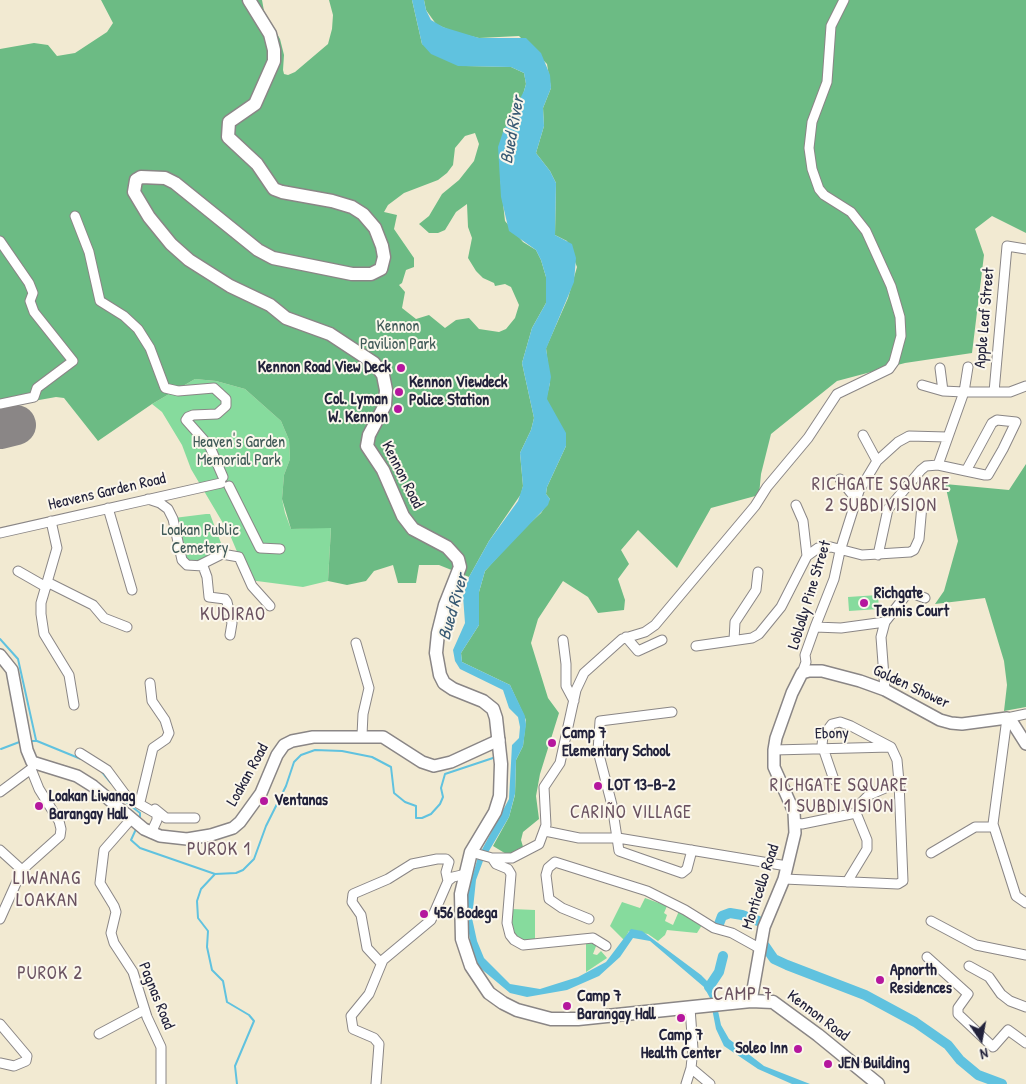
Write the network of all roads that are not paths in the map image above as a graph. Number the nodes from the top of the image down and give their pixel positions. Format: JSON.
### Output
{"nodes":[{"id":1,"x":248,"y":0,"type":"edge"},
{"id":2,"x":844,"y":0,"type":"edge"},
{"id":3,"x":75,"y":216,"type":"dead end"},
{"id":4,"x":0,"y":241,"type":"edge"},
{"id":5,"x":1026,"y":249,"type":"edge"},
{"id":6,"x":968,"y":367,"type":"dead end"},
{"id":7,"x":940,"y":368,"type":"dead end"},
{"id":8,"x":922,"y":385,"type":"dead end"},
{"id":9,"x":1026,"y":386,"type":"edge"},
{"id":10,"x":943,"y":391,"type":"junction"},
{"id":11,"x":964,"y":392,"type":"junction"},
{"id":12,"x":994,"y":392,"type":"junction"},
{"id":13,"x":0,"y":404,"type":"edge"},
{"id":14,"x":863,"y":435,"type":"dead end"},
{"id":15,"x":947,"y":437,"type":"junction"},
{"id":16,"x":877,"y":461,"type":"junction"},
{"id":17,"x":938,"y":465,"type":"junction"},
{"id":18,"x":966,"y":471,"type":"junction"},
{"id":19,"x":840,"y":479,"type":"dead end"},
{"id":20,"x":224,"y":482,"type":"junction"},
{"id":21,"x":855,"y":498,"type":"junction"},
{"id":22,"x":145,"y":499,"type":"junction"},
{"id":23,"x":796,"y":505,"type":"dead end"},
{"id":24,"x":922,"y":505,"type":"dead end"},
{"id":25,"x":108,"y":508,"type":"junction"},
{"id":26,"x":51,"y":521,"type":"junction"},
{"id":27,"x":0,"y":533,"type":"edge"},
{"id":28,"x":280,"y":549,"type":"dead end"},
{"id":29,"x":840,"y":551,"type":"junction"},
{"id":30,"x":878,"y":555,"type":"junction"},
{"id":31,"x":807,"y":556,"type":"junction"},
{"id":32,"x":200,"y":565,"type":"junction"},
{"id":33,"x":18,"y":571,"type":"dead end"},
{"id":34,"x":758,"y":572,"type":"dead end"},
{"id":35,"x":46,"y":585,"type":"junction"},
{"id":36,"x":132,"y":590,"type":"dead end"},
{"id":37,"x":924,"y":598,"type":"dead end"},
{"id":38,"x":270,"y":606,"type":"dead end"},
{"id":39,"x":885,"y":622,"type":"junction"},
{"id":40,"x":127,"y":627,"type":"dead end"},
{"id":41,"x":815,"y":627,"type":"junction"},
{"id":42,"x":230,"y":635,"type":"dead end"},
{"id":43,"x":626,"y":637,"type":"junction"},
{"id":44,"x":563,"y":640,"type":"dead end"},
{"id":45,"x":662,"y":640,"type":"dead end"},
{"id":46,"x":734,"y":640,"type":"junction"},
{"id":47,"x":356,"y":643,"type":"dead end"},
{"id":48,"x":696,"y":646,"type":"dead end"},
{"id":49,"x":0,"y":654,"type":"edge"},
{"id":50,"x":802,"y":673,"type":"junction"},
{"id":51,"x":150,"y":683,"type":"dead end"},
{"id":52,"x":885,"y":690,"type":"junction"},
{"id":53,"x":574,"y":701,"type":"junction"},
{"id":54,"x":74,"y":705,"type":"dead end"},
{"id":55,"x":672,"y":712,"type":"dead end"},
{"id":56,"x":1026,"y":714,"type":"edge"},
{"id":57,"x":1007,"y":718,"type":"junction"},
{"id":58,"x":362,"y":735,"type":"junction"},
{"id":59,"x":1026,"y":744,"type":"edge"},
{"id":60,"x":891,"y":747,"type":"junction"},
{"id":61,"x":774,"y":750,"type":"junction"},
{"id":62,"x":823,"y":750,"type":"junction"},
{"id":63,"x":500,"y":752,"type":"junction"},
{"id":64,"x":80,"y":753,"type":"dead end"},
{"id":65,"x":33,"y":766,"type":"junction"},
{"id":66,"x":834,"y":780,"type":"dead end"},
{"id":67,"x":899,"y":782,"type":"junction"},
{"id":68,"x":0,"y":792,"type":"edge"},
{"id":69,"x":143,"y":804,"type":"junction"},
{"id":70,"x":856,"y":814,"type":"junction"},
{"id":71,"x":195,"y":818,"type":"dead end"},
{"id":72,"x":133,"y":819,"type":"junction"},
{"id":73,"x":796,"y":822,"type":"junction"},
{"id":74,"x":994,"y":827,"type":"junction"},
{"id":75,"x":147,"y":831,"type":"junction"},
{"id":76,"x":545,"y":831,"type":"junction"},
{"id":77,"x":618,"y":838,"type":"junction"},
{"id":78,"x":0,"y":850,"type":"edge"},
{"id":79,"x":692,"y":850,"type":"junction"},
{"id":80,"x":474,"y":853,"type":"junction"},
{"id":81,"x":930,"y":853,"type":"dead end"},
{"id":82,"x":490,"y":857,"type":"junction"},
{"id":83,"x":787,"y":866,"type":"junction"},
{"id":84,"x":22,"y":870,"type":"junction"},
{"id":85,"x":466,"y":874,"type":"junction"},
{"id":86,"x":784,"y":879,"type":"junction"},
{"id":87,"x":448,"y":881,"type":"junction"},
{"id":88,"x":846,"y":882,"type":"junction"},
{"id":89,"x":4,"y":898,"type":"edge"},
{"id":90,"x":1026,"y":902,"type":"edge"},
{"id":91,"x":588,"y":918,"type":"dead end"},
{"id":92,"x":0,"y":919,"type":"edge"},
{"id":93,"x":932,"y":921,"type":"dead end"},
{"id":94,"x":606,"y":946,"type":"dead end"},
{"id":95,"x":759,"y":948,"type":"junction"},
{"id":96,"x":1026,"y":955,"type":"edge"},
{"id":97,"x":927,"y":957,"type":"dead end"},
{"id":98,"x":381,"y":963,"type":"junction"},
{"id":99,"x":969,"y":966,"type":"dead end"},
{"id":100,"x":744,"y":1002,"type":"junction"},
{"id":101,"x":1026,"y":1007,"type":"edge"},
{"id":102,"x":692,"y":1008,"type":"junction"},
{"id":103,"x":144,"y":1010,"type":"junction"},
{"id":104,"x":0,"y":1024,"type":"edge"},
{"id":105,"x":99,"y":1034,"type":"dead end"},
{"id":106,"x":1026,"y":1043,"type":"edge"},
{"id":107,"x":0,"y":1063,"type":"edge"},
{"id":108,"x":691,"y":1068,"type":"junction"},
{"id":109,"x":161,"y":1084,"type":"edge"},
{"id":110,"x":376,"y":1084,"type":"edge"},
{"id":111,"x":686,"y":1084,"type":"edge"},
{"id":112,"x":710,"y":1084,"type":"edge"},
{"id":113,"x":878,"y":1084,"type":"edge"}],
"edges":[{"from":1,"to":63,"type":"highway","name":"Kennon Road"},
{"from":2,"to":43,"type":"street"},
{"from":3,"to":20,"type":"street"},
{"from":4,"to":13,"type":"street"},
{"from":5,"to":12,"type":"street","name":"Apple Leaf Street"},
{"from":6,"to":11,"type":"street"},
{"from":7,"to":10,"type":"street"},
{"from":8,"to":10,"type":"street"},
{"from":9,"to":12,"type":"street"},
{"from":10,"to":11,"type":"street"},
{"from":11,"to":12,"type":"street"},
{"from":11,"to":15,"type":"street"},
{"from":14,"to":16,"type":"street"},
{"from":15,"to":16,"type":"street","name":"Loblolly Pine Street"},
{"from":15,"to":17,"type":"street"},
{"from":16,"to":21,"type":"street","name":"Loblolly Pine Street"},
{"from":17,"to":18,"type":"street"},
{"from":17,"to":30,"type":"street"},
{"from":18,"to":18,"type":"street"},
{"from":19,"to":21,"type":"street"},
{"from":20,"to":22,"type":"street","name":"Heavens Garden Road"},
{"from":20,"to":28,"type":"street"},
{"from":21,"to":29,"type":"street","name":"Loblolly Pine Street"},
{"from":22,"to":25,"type":"street","name":"Heavens Garden Road"},
{"from":22,"to":32,"type":"street"},
{"from":23,"to":31,"type":"street"},
{"from":24,"to":30,"type":"street"},
{"from":25,"to":26,"type":"street","name":"Heavens Garden Road"},
{"from":25,"to":36,"type":"street"},
{"from":26,"to":27,"type":"street","name":"Heavens Garden Road"},
{"from":26,"to":35,"type":"street"},
{"from":29,"to":30,"type":"street"},
{"from":29,"to":31,"type":"street"},
{"from":29,"to":41,"type":"street","name":"Loblolly Pine Street"},
{"from":31,"to":46,"type":"street"},
{"from":32,"to":38,"type":"street"},
{"from":32,"to":42,"type":"street"},
{"from":33,"to":35,"type":"street"},
{"from":34,"to":46,"type":"street"},
{"from":35,"to":40,"type":"street"},
{"from":35,"to":54,"type":"street"},
{"from":37,"to":39,"type":"street"},
{"from":39,"to":41,"type":"street"},
{"from":39,"to":52,"type":"street"},
{"from":41,"to":50,"type":"street","name":"Loblolly Pine Street"},
{"from":43,"to":45,"type":"street"},
{"from":43,"to":53,"type":"street"},
{"from":44,"to":53,"type":"street"},
{"from":46,"to":48,"type":"street"},
{"from":47,"to":58,"type":"street"},
{"from":49,"to":65,"type":"main road"},
{"from":50,"to":52,"type":"main road","name":"Golden Shower"},
{"from":50,"to":61,"type":"main road","name":"Monticello Road"},
{"from":51,"to":69,"type":"street"},
{"from":52,"to":57,"type":"main road","name":"Golden Shower"},
{"from":53,"to":76,"type":"street"},
{"from":55,"to":77,"type":"street"},
{"from":56,"to":57,"type":"street"},
{"from":57,"to":59,"type":"main road"},
{"from":57,"to":74,"type":"street"},
{"from":58,"to":63,"type":"main road","name":"Loakan Road"},
{"from":58,"to":75,"type":"main road","name":"Loakan Road"},
{"from":60,"to":62,"type":"street","name":"Ebony"},
{"from":60,"to":62,"type":"street"},
{"from":60,"to":67,"type":"street"},
{"from":61,"to":62,"type":"street","name":"Ebony"},
{"from":61,"to":73,"type":"main road","name":"Monticello Road"},
{"from":62,"to":66,"type":"street"},
{"from":63,"to":80,"type":"highway","name":"Kennon Road"},
{"from":64,"to":69,"type":"street"},
{"from":65,"to":68,"type":"street"},
{"from":65,"to":72,"type":"main road"},
{"from":65,"to":84,"type":"street"},
{"from":67,"to":70,"type":"street"},
{"from":67,"to":88,"type":"street"},
{"from":69,"to":71,"type":"street"},
{"from":69,"to":75,"type":"street"},
{"from":70,"to":73,"type":"street"},
{"from":70,"to":88,"type":"street"},
{"from":72,"to":75,"type":"main road"},
{"from":72,"to":103,"type":"street","name":"Pagnas Road"},
{"from":73,"to":83,"type":"main road","name":"Monticello Road"},
{"from":74,"to":81,"type":"street"},
{"from":74,"to":90,"type":"street"},
{"from":76,"to":77,"type":"street"},
{"from":76,"to":82,"type":"street"},
{"from":77,"to":79,"type":"street"},
{"from":77,"to":79,"type":"street"},
{"from":78,"to":84,"type":"street"},
{"from":79,"to":83,"type":"street"},
{"from":80,"to":82,"type":"street"},
{"from":80,"to":85,"type":"highway","name":"Kennon Road"},
{"from":82,"to":94,"type":"street"},
{"from":83,"to":86,"type":"main road","name":"Monticello Road"},
{"from":84,"to":89,"type":"street"},
{"from":85,"to":87,"type":"street"},
{"from":85,"to":102,"type":"highway","name":"Kennon Road"},
{"from":86,"to":88,"type":"street"},
{"from":86,"to":95,"type":"main road","name":"Monticello Road"},
{"from":87,"to":98,"type":"street"},
{"from":87,"to":98,"type":"street"},
{"from":89,"to":92,"type":"street"},
{"from":91,"to":95,"type":"street"},
{"from":93,"to":96,"type":"street"},
{"from":95,"to":100,"type":"main road","name":"Monticello Road"},
{"from":97,"to":106,"type":"street"},
{"from":98,"to":110,"type":"street"},
{"from":99,"to":101,"type":"street"},
{"from":100,"to":102,"type":"highway","name":"Kennon Road"},
{"from":100,"to":113,"type":"highway","name":"Kennon Road"},
{"from":102,"to":108,"type":"street"},
{"from":103,"to":105,"type":"street"},
{"from":103,"to":109,"type":"street","name":"Pagnas Road"},
{"from":104,"to":107,"type":"street"},
{"from":108,"to":111,"type":"street"},
{"from":108,"to":112,"type":"street"}]}
